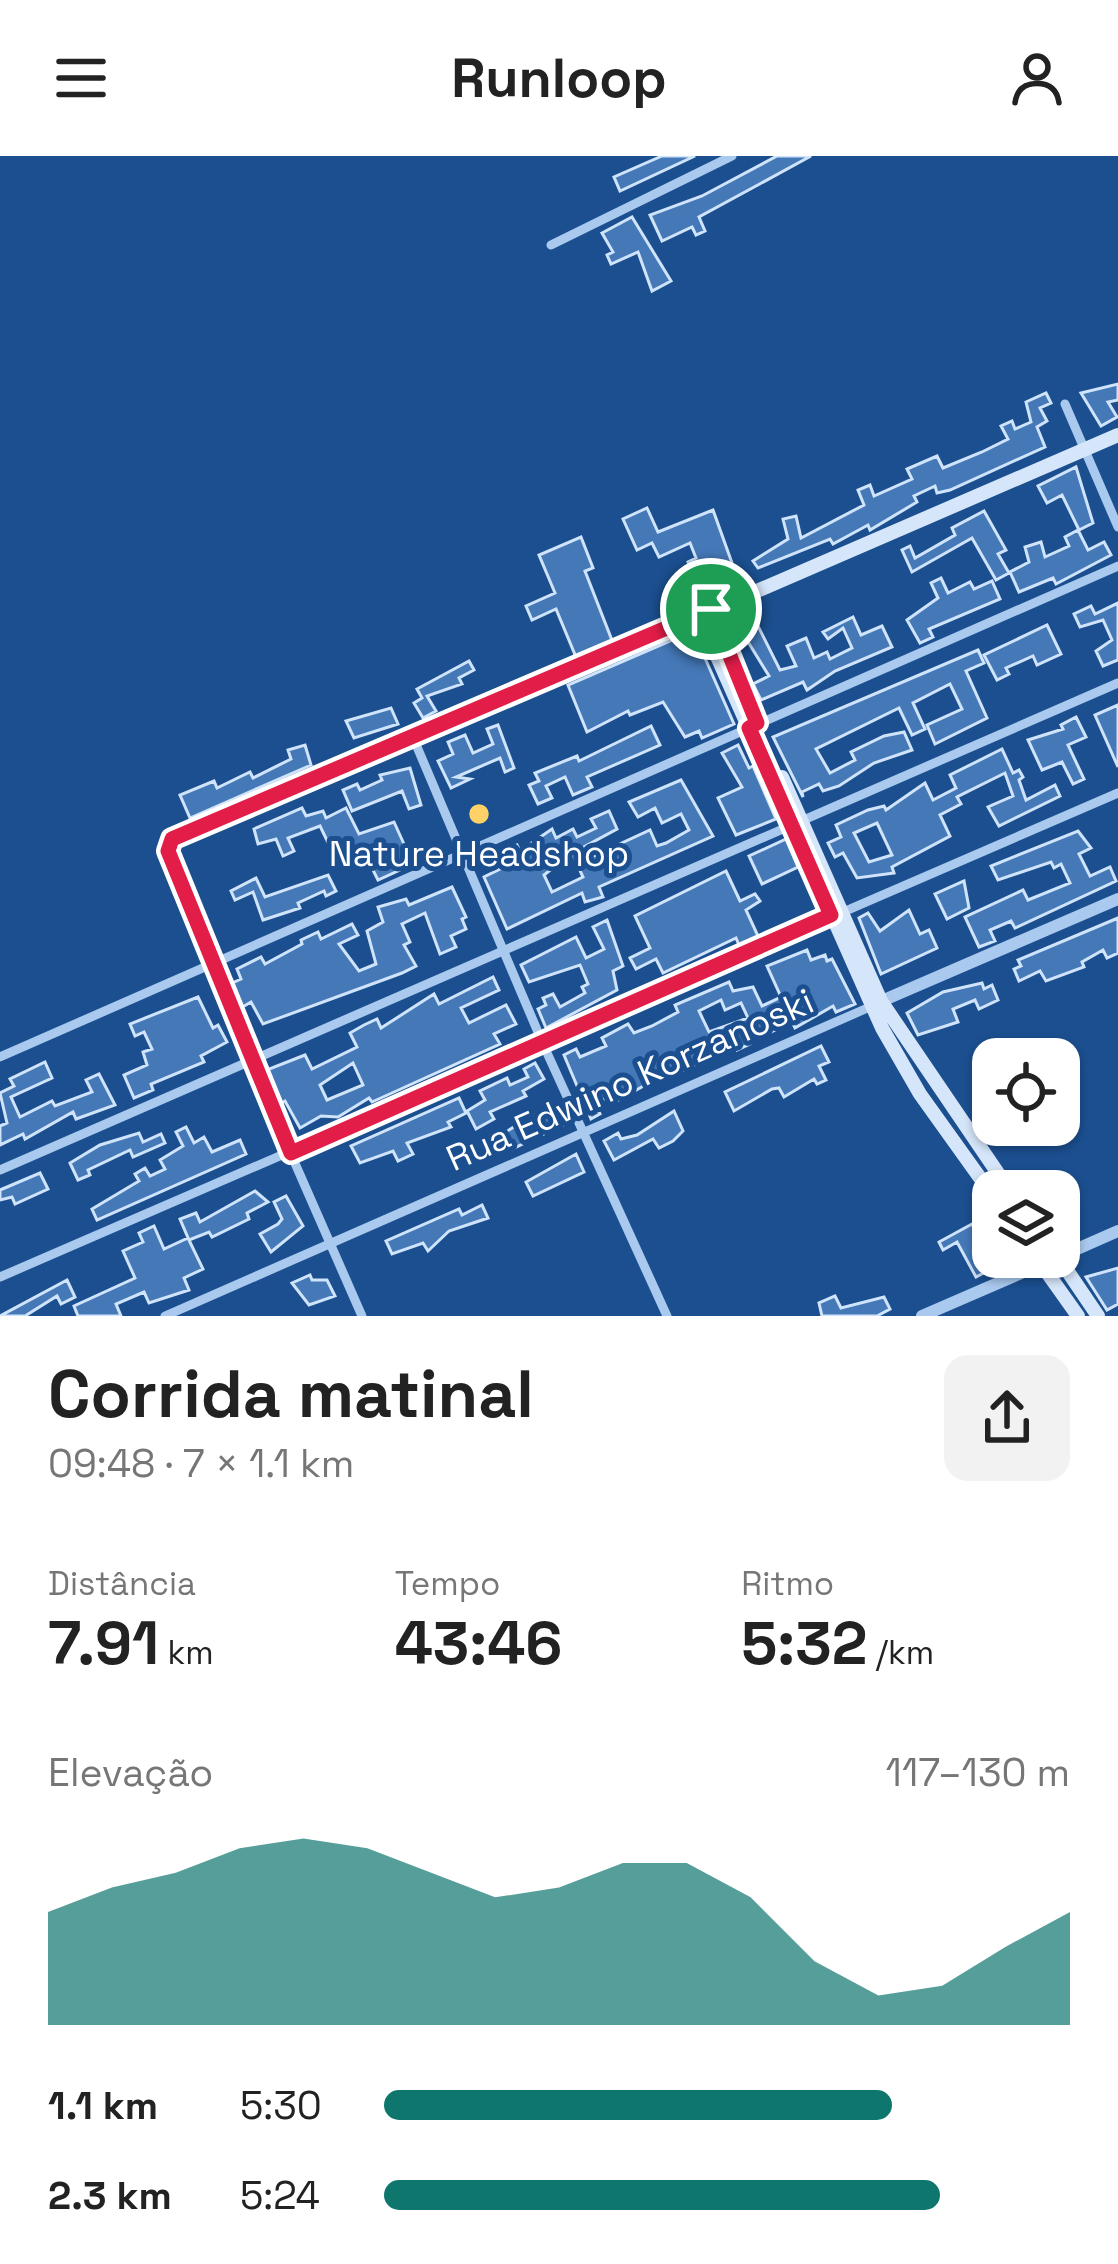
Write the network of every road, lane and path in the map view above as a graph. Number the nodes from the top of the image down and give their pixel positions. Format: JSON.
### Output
{"nodes":[{"id":1,"x":732,"y":156,"type":"edge"},
{"id":2,"x":551,"y":244,"type":"dead end"},
{"id":3,"x":1065,"y":404,"type":"dead end"},
{"id":4,"x":1118,"y":435,"type":"edge"},
{"id":5,"x":1084,"y":449,"type":"junction"},
{"id":6,"x":1118,"y":526,"type":"edge"},
{"id":7,"x":1118,"y":566,"type":"edge"},
{"id":8,"x":705,"y":613,"type":"junction"},
{"id":9,"x":1118,"y":683,"type":"edge"},
{"id":10,"x":753,"y":725,"type":"junction"},
{"id":11,"x":412,"y":736,"type":"junction"},
{"id":12,"x":1118,"y":793,"type":"edge"},
{"id":13,"x":797,"y":823,"type":"junction"},
{"id":14,"x":465,"y":855,"type":"junction"},
{"id":15,"x":1118,"y":899,"type":"edge"},
{"id":16,"x":836,"y":913,"type":"junction"},
{"id":17,"x":503,"y":950,"type":"junction"},
{"id":18,"x":210,"y":962,"type":"junction"},
{"id":19,"x":876,"y":1004,"type":"junction"},
{"id":20,"x":543,"y":1044,"type":"junction"},
{"id":21,"x":0,"y":1057,"type":"edge"},
{"id":22,"x":251,"y":1063,"type":"junction"},
{"id":23,"x":934,"y":1084,"type":"junction"},
{"id":24,"x":920,"y":1094,"type":"junction"},
{"id":25,"x":587,"y":1135,"type":"junction"},
{"id":26,"x":291,"y":1153,"type":"junction"},
{"id":27,"x":992,"y":1166,"type":"junction"},
{"id":28,"x":0,"y":1170,"type":"edge"},
{"id":29,"x":975,"y":1170,"type":"edge"},
{"id":30,"x":987,"y":1170,"type":"edge"},
{"id":31,"x":995,"y":1170,"type":"edge"},
{"id":32,"x":1118,"y":1231,"type":"edge"},
{"id":33,"x":328,"y":1244,"type":"junction"},
{"id":34,"x":1080,"y":1247,"type":"edge"},
{"id":35,"x":0,"y":1277,"type":"edge"},
{"id":36,"x":1002,"y":1278,"type":"edge"},
{"id":37,"x":1050,"y":1278,"type":"edge"},
{"id":38,"x":1072,"y":1278,"type":"edge"},
{"id":39,"x":165,"y":1316,"type":"edge"},
{"id":40,"x":362,"y":1316,"type":"edge"},
{"id":41,"x":667,"y":1316,"type":"edge"},
{"id":42,"x":922,"y":1316,"type":"edge"},
{"id":43,"x":1078,"y":1316,"type":"edge"},
{"id":44,"x":1098,"y":1316,"type":"edge"}],
"edges":[{"from":1,"to":2,"type":"street"},
{"from":3,"to":5,"type":"street"},
{"from":4,"to":5,"type":"main road"},
{"from":5,"to":6,"type":"street"},
{"from":5,"to":8,"type":"main road"},
{"from":7,"to":10,"type":"street"},
{"from":8,"to":10,"type":"main road"},
{"from":8,"to":11,"type":"street"},
{"from":9,"to":13,"type":"street"},
{"from":10,"to":13,"type":"main road"},
{"from":10,"to":14,"type":"street"},
{"from":11,"to":14,"type":"street"},
{"from":11,"to":18,"type":"street"},
{"from":12,"to":16,"type":"street"},
{"from":13,"to":16,"type":"main road"},
{"from":13,"to":17,"type":"street"},
{"from":14,"to":17,"type":"street"},
{"from":14,"to":18,"type":"street"},
{"from":15,"to":19,"type":"street","name":"Rua Edwino Korzanoski"},
{"from":16,"to":19,"type":"main road"},
{"from":16,"to":20,"type":"street"},
{"from":17,"to":20,"type":"street"},
{"from":17,"to":22,"type":"street"},
{"from":18,"to":21,"type":"street"},
{"from":18,"to":22,"type":"street"},
{"from":19,"to":23,"type":"main road"},
{"from":19,"to":24,"type":"main road"},
{"from":19,"to":25,"type":"street","name":"Rua Edwino Korzanoski"},
{"from":20,"to":25,"type":"street"},
{"from":20,"to":26,"type":"street"},
{"from":22,"to":26,"type":"street"},
{"from":22,"to":28,"type":"street"},
{"from":23,"to":24,"type":"main road"},
{"from":23,"to":27,"type":"main road"},
{"from":24,"to":29,"type":"main road"},
{"from":25,"to":33,"type":"street","name":"Rua Edwino Korzanoski"},
{"from":25,"to":41,"type":"street"},
{"from":26,"to":33,"type":"street"},
{"from":26,"to":35,"type":"street"},
{"from":27,"to":30,"type":"main road"},
{"from":27,"to":31,"type":"main road"},
{"from":32,"to":34,"type":"street"},
{"from":33,"to":39,"type":"street","name":"Rua Edwino Korzanoski"},
{"from":33,"to":40,"type":"street"},
{"from":36,"to":42,"type":"street"},
{"from":37,"to":43,"type":"main road"},
{"from":38,"to":44,"type":"main road"}]}
